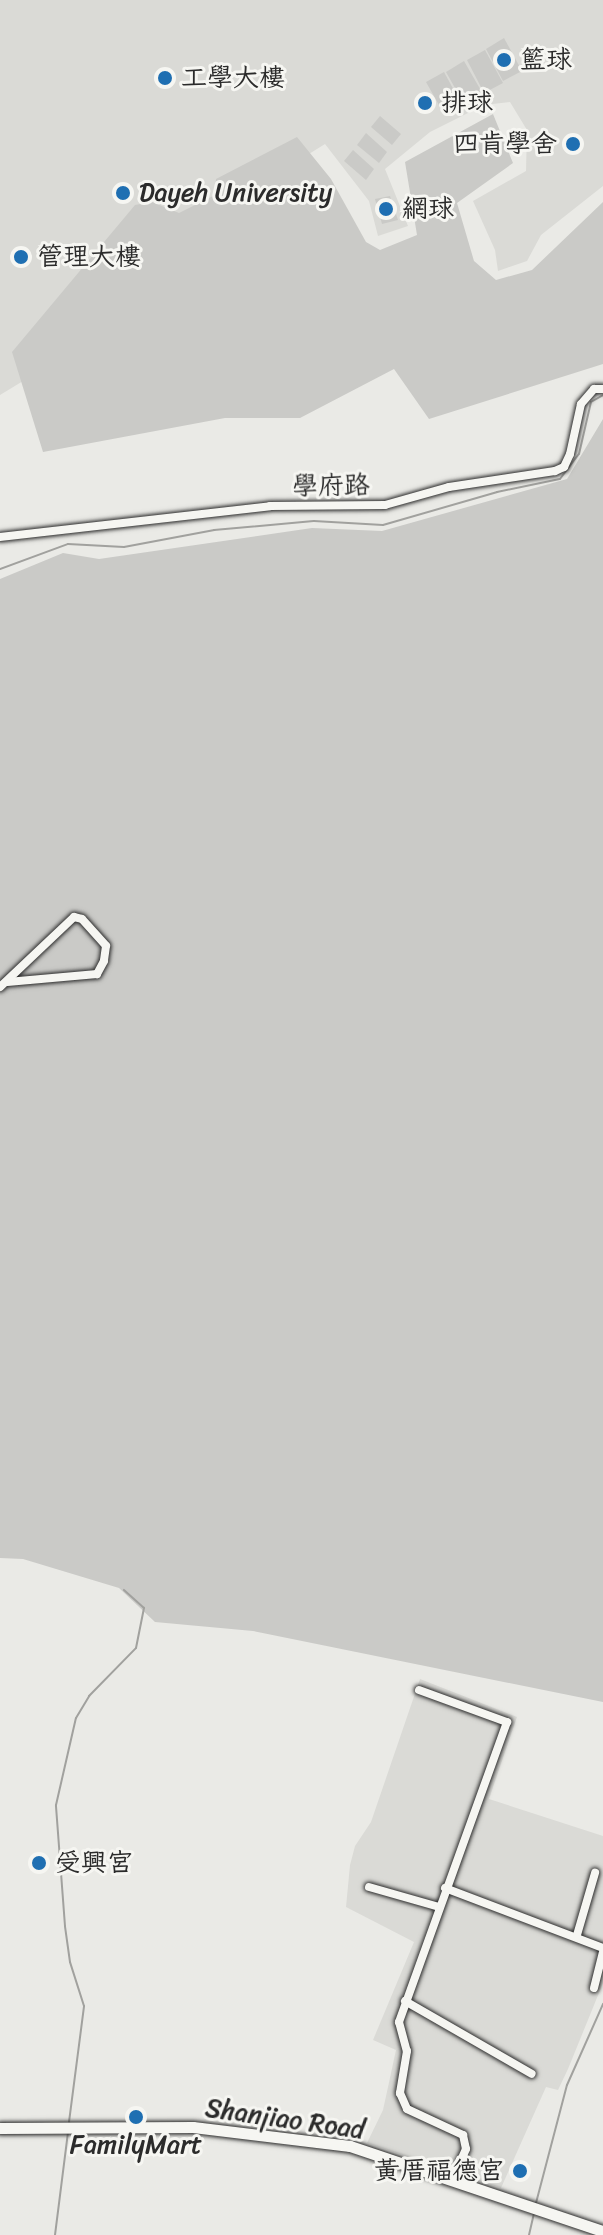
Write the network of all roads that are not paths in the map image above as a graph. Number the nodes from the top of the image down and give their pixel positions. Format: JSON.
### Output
{"nodes":[{"id":1,"x":603,"y":389,"type":"edge"},
{"id":2,"x":0,"y":537,"type":"edge"},
{"id":3,"x":3,"y":985,"type":"edge"},
{"id":4,"x":419,"y":1690,"type":"dead end"},
{"id":5,"x":595,"y":1873,"type":"dead end"},
{"id":6,"x":369,"y":1887,"type":"dead end"},
{"id":7,"x":445,"y":1888,"type":"junction"},
{"id":8,"x":439,"y":1907,"type":"junction"},
{"id":9,"x":577,"y":1935,"type":"junction"},
{"id":10,"x":603,"y":1950,"type":"edge"},
{"id":11,"x":594,"y":1988,"type":"dead end"},
{"id":12,"x":405,"y":2001,"type":"junction"},
{"id":13,"x":532,"y":2074,"type":"dead end"},
{"id":14,"x":0,"y":2128,"type":"edge"},
{"id":15,"x":452,"y":2180,"type":"junction"},
{"id":16,"x":603,"y":2231,"type":"edge"}],
"edges":[{"from":1,"to":2,"type":"street","name":"學府路"},
{"from":3,"to":3,"type":"street"},
{"from":4,"to":7,"type":"street"},
{"from":5,"to":9,"type":"street"},
{"from":6,"to":8,"type":"street"},
{"from":7,"to":8,"type":"street"},
{"from":7,"to":9,"type":"street"},
{"from":8,"to":12,"type":"street"},
{"from":9,"to":10,"type":"street"},
{"from":10,"to":11,"type":"street"},
{"from":12,"to":13,"type":"street"},
{"from":12,"to":15,"type":"street"},
{"from":14,"to":15,"type":"main road","name":"Shanjiao Road"},
{"from":15,"to":16,"type":"main road","name":"Shanjiao Road"}]}
